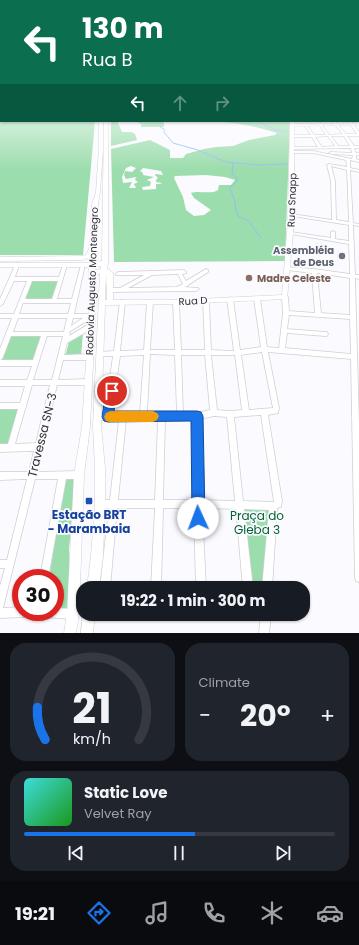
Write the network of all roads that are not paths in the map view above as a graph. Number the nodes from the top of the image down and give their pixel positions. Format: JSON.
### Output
{"nodes":[{"id":1,"x":101,"y":122,"type":"edge"},
{"id":2,"x":106,"y":122,"type":"edge"},
{"id":3,"x":350,"y":122,"type":"edge"},
{"id":4,"x":293,"y":123,"type":"edge"},
{"id":5,"x":304,"y":123,"type":"edge"},
{"id":6,"x":319,"y":123,"type":"edge"},
{"id":7,"x":334,"y":123,"type":"edge"},
{"id":8,"x":359,"y":124,"type":"edge"},
{"id":9,"x":359,"y":134,"type":"edge"},
{"id":10,"x":328,"y":135,"type":"junction"},
{"id":11,"x":344,"y":135,"type":"junction"},
{"id":12,"x":293,"y":136,"type":"junction"},
{"id":13,"x":300,"y":136,"type":"junction"},
{"id":14,"x":313,"y":136,"type":"junction"},
{"id":15,"x":302,"y":140,"type":"dead end"},
{"id":16,"x":304,"y":144,"type":"dead end"},
{"id":17,"x":337,"y":147,"type":"junction"},
{"id":18,"x":353,"y":147,"type":"junction"},
{"id":19,"x":359,"y":147,"type":"edge"},
{"id":20,"x":306,"y":148,"type":"junction"},
{"id":21,"x":321,"y":148,"type":"junction"},
{"id":22,"x":292,"y":150,"type":"junction"},
{"id":23,"x":322,"y":154,"type":"junction"},
{"id":24,"x":357,"y":154,"type":"edge"},
{"id":25,"x":348,"y":159,"type":"junction"},
{"id":26,"x":354,"y":160,"type":"junction"},
{"id":27,"x":359,"y":161,"type":"edge"},
{"id":28,"x":348,"y":168,"type":"junction"},
{"id":29,"x":359,"y":171,"type":"edge"},
{"id":30,"x":106,"y":203,"type":"junction"},
{"id":31,"x":95,"y":204,"type":"junction"},
{"id":32,"x":292,"y":214,"type":"junction"},
{"id":33,"x":334,"y":220,"type":"junction"},
{"id":34,"x":351,"y":223,"type":"junction"},
{"id":35,"x":359,"y":225,"type":"edge"},
{"id":36,"x":333,"y":232,"type":"dead end"},
{"id":37,"x":291,"y":233,"type":"junction"},
{"id":38,"x":93,"y":239,"type":"junction"},
{"id":39,"x":333,"y":240,"type":"junction"},
{"id":40,"x":351,"y":243,"type":"junction"},
{"id":41,"x":0,"y":259,"type":"edge"},
{"id":42,"x":105,"y":263,"type":"junction"},
{"id":43,"x":0,"y":265,"type":"edge"},
{"id":44,"x":17,"y":265,"type":"junction"},
{"id":45,"x":65,"y":265,"type":"junction"},
{"id":46,"x":83,"y":265,"type":"junction"},
{"id":47,"x":92,"y":265,"type":"junction"},
{"id":48,"x":287,"y":268,"type":"junction"},
{"id":49,"x":104,"y":271,"type":"junction"},
{"id":50,"x":206,"y":271,"type":"dead end"},
{"id":51,"x":314,"y":271,"type":"junction"},
{"id":52,"x":151,"y":273,"type":"junction"},
{"id":53,"x":118,"y":274,"type":"dead end"},
{"id":54,"x":93,"y":275,"type":"junction"},
{"id":55,"x":356,"y":276,"type":"edge"},
{"id":56,"x":12,"y":279,"type":"junction"},
{"id":57,"x":30,"y":279,"type":"junction"},
{"id":58,"x":61,"y":279,"type":"junction"},
{"id":59,"x":186,"y":285,"type":"junction"},
{"id":60,"x":178,"y":289,"type":"junction"},
{"id":61,"x":196,"y":289,"type":"dead end"},
{"id":62,"x":122,"y":290,"type":"junction"},
{"id":63,"x":107,"y":295,"type":"junction"},
{"id":64,"x":285,"y":297,"type":"junction"},
{"id":65,"x":230,"y":299,"type":"junction"},
{"id":66,"x":257,"y":299,"type":"junction"},
{"id":67,"x":206,"y":300,"type":"junction"},
{"id":68,"x":22,"y":301,"type":"junction"},
{"id":69,"x":54,"y":301,"type":"junction"},
{"id":70,"x":74,"y":301,"type":"junction"},
{"id":71,"x":0,"y":302,"type":"edge"},
{"id":72,"x":122,"y":302,"type":"junction"},
{"id":73,"x":150,"y":302,"type":"junction"},
{"id":74,"x":176,"y":302,"type":"junction"},
{"id":75,"x":286,"y":313,"type":"junction"},
{"id":76,"x":17,"y":315,"type":"junction"},
{"id":77,"x":71,"y":315,"type":"junction"},
{"id":78,"x":318,"y":315,"type":"junction"},
{"id":79,"x":0,"y":316,"type":"edge"},
{"id":80,"x":91,"y":316,"type":"junction"},
{"id":81,"x":353,"y":317,"type":"junction"},
{"id":82,"x":91,"y":326,"type":"junction"},
{"id":83,"x":284,"y":331,"type":"junction"},
{"id":84,"x":67,"y":332,"type":"junction"},
{"id":85,"x":9,"y":334,"type":"junction"},
{"id":86,"x":45,"y":334,"type":"junction"},
{"id":87,"x":325,"y":334,"type":"dead end"},
{"id":88,"x":65,"y":341,"type":"junction"},
{"id":89,"x":264,"y":349,"type":"junction"},
{"id":90,"x":282,"y":350,"type":"junction"},
{"id":91,"x":118,"y":352,"type":"junction"},
{"id":92,"x":148,"y":352,"type":"junction"},
{"id":93,"x":178,"y":352,"type":"junction"},
{"id":94,"x":208,"y":352,"type":"junction"},
{"id":95,"x":237,"y":353,"type":"junction"},
{"id":96,"x":100,"y":354,"type":"junction"},
{"id":97,"x":0,"y":357,"type":"edge"},
{"id":98,"x":90,"y":357,"type":"junction"},
{"id":99,"x":354,"y":357,"type":"junction"},
{"id":100,"x":61,"y":358,"type":"junction"},
{"id":101,"x":0,"y":363,"type":"edge"},
{"id":102,"x":36,"y":363,"type":"junction"},
{"id":103,"x":88,"y":382,"type":"junction"},
{"id":104,"x":0,"y":383,"type":"edge"},
{"id":105,"x":29,"y":383,"type":"junction"},
{"id":106,"x":55,"y":383,"type":"junction"},
{"id":107,"x":0,"y":406,"type":"edge"},
{"id":108,"x":23,"y":406,"type":"junction"},
{"id":109,"x":246,"y":412,"type":"junction"},
{"id":110,"x":214,"y":413,"type":"junction"},
{"id":111,"x":264,"y":413,"type":"junction"},
{"id":112,"x":230,"y":414,"type":"junction"},
{"id":113,"x":143,"y":416,"type":"junction"},
{"id":114,"x":162,"y":416,"type":"junction"},
{"id":115,"x":180,"y":416,"type":"junction"},
{"id":116,"x":197,"y":416,"type":"junction"},
{"id":117,"x":98,"y":417,"type":"junction"},
{"id":118,"x":108,"y":417,"type":"junction"},
{"id":119,"x":123,"y":417,"type":"junction"},
{"id":120,"x":11,"y":447,"type":"junction"},
{"id":121,"x":39,"y":447,"type":"junction"},
{"id":122,"x":0,"y":448,"type":"edge"},
{"id":123,"x":31,"y":475,"type":"junction"},
{"id":124,"x":63,"y":475,"type":"junction"},
{"id":125,"x":79,"y":475,"type":"junction"},
{"id":126,"x":1,"y":478,"type":"edge"},
{"id":127,"x":100,"y":504,"type":"junction"},
{"id":128,"x":114,"y":504,"type":"junction"},
{"id":129,"x":158,"y":504,"type":"junction"},
{"id":130,"x":198,"y":504,"type":"junction"},
{"id":131,"x":239,"y":505,"type":"junction"},
{"id":132,"x":274,"y":506,"type":"junction"},
{"id":133,"x":358,"y":509,"type":"edge"},
{"id":134,"x":0,"y":564,"type":"edge"},
{"id":135,"x":10,"y":564,"type":"junction"},
{"id":136,"x":46,"y":569,"type":"edge"},
{"id":137,"x":359,"y":578,"type":"edge"},
{"id":138,"x":94,"y":581,"type":"edge"},
{"id":139,"x":106,"y":581,"type":"edge"},
{"id":140,"x":156,"y":581,"type":"edge"},
{"id":141,"x":201,"y":581,"type":"edge"},
{"id":142,"x":247,"y":581,"type":"edge"},
{"id":143,"x":268,"y":581,"type":"edge"},
{"id":144,"x":0,"y":605,"type":"edge"},
{"id":145,"x":12,"y":612,"type":"edge"},
{"id":146,"x":0,"y":613,"type":"edge"},
{"id":147,"x":64,"y":613,"type":"edge"},
{"id":148,"x":73,"y":614,"type":"junction"},
{"id":149,"x":88,"y":621,"type":"edge"},
{"id":150,"x":265,"y":621,"type":"edge"},
{"id":151,"x":70,"y":633,"type":"edge"},
{"id":152,"x":87,"y":633,"type":"edge"},
{"id":153,"x":264,"y":633,"type":"edge"}],
"edges":[{"from":1,"to":31,"type":"main road","name":"Rodovia Augusto Montenegro"},
{"from":2,"to":30,"type":"main road","name":"Rodovia Augusto Montenegro"},
{"from":3,"to":7,"type":"main road"},
{"from":3,"to":8,"type":"main road"},
{"from":3,"to":9,"type":"street"},
{"from":4,"to":5,"type":"main road"},
{"from":4,"to":12,"type":"main road","name":"Rua Snapp"},
{"from":5,"to":6,"type":"main road"},
{"from":5,"to":14,"type":"street"},
{"from":6,"to":7,"type":"main road"},
{"from":6,"to":10,"type":"street"},
{"from":7,"to":11,"type":"street"},
{"from":9,"to":11,"type":"street"},
{"from":10,"to":11,"type":"street"},
{"from":10,"to":14,"type":"street"},
{"from":10,"to":17,"type":"street"},
{"from":11,"to":18,"type":"street"},
{"from":12,"to":13,"type":"street"},
{"from":12,"to":22,"type":"main road","name":"Rua Snapp"},
{"from":13,"to":14,"type":"street"},
{"from":13,"to":15,"type":"street"},
{"from":14,"to":21,"type":"street"},
{"from":16,"to":20,"type":"street"},
{"from":17,"to":18,"type":"street"},
{"from":17,"to":21,"type":"street"},
{"from":18,"to":19,"type":"street"},
{"from":18,"to":24,"type":"street"},
{"from":20,"to":21,"type":"street"},
{"from":20,"to":22,"type":"street"},
{"from":22,"to":23,"type":"street"},
{"from":22,"to":32,"type":"main road","name":"Rua Snapp"},
{"from":23,"to":24,"type":"street"},
{"from":23,"to":25,"type":"street"},
{"from":24,"to":26,"type":"street"},
{"from":25,"to":26,"type":"street"},
{"from":25,"to":28,"type":"street"},
{"from":26,"to":27,"type":"street"},
{"from":28,"to":29,"type":"street"},
{"from":28,"to":33,"type":"street"},
{"from":28,"to":34,"type":"street"},
{"from":30,"to":31,"type":"main road"},
{"from":30,"to":42,"type":"main road","name":"Rodovia Augusto Montenegro"},
{"from":31,"to":38,"type":"main road","name":"Rodovia Augusto Montenegro"},
{"from":32,"to":33,"type":"street"},
{"from":32,"to":37,"type":"main road","name":"Rua Snapp"},
{"from":33,"to":34,"type":"street"},
{"from":34,"to":35,"type":"street"},
{"from":34,"to":40,"type":"street"},
{"from":36,"to":39,"type":"street"},
{"from":37,"to":39,"type":"street"},
{"from":37,"to":48,"type":"main road","name":"Rua Snapp"},
{"from":38,"to":41,"type":"main road"},
{"from":38,"to":47,"type":"main road","name":"Rodovia Augusto Montenegro"},
{"from":39,"to":40,"type":"street"},
{"from":40,"to":55,"type":"street"},
{"from":42,"to":47,"type":"main road"},
{"from":42,"to":49,"type":"main road","name":"Rodovia Augusto Montenegro"},
{"from":43,"to":44,"type":"main road"},
{"from":44,"to":45,"type":"main road"},
{"from":44,"to":56,"type":"street"},
{"from":45,"to":46,"type":"main road"},
{"from":45,"to":58,"type":"street"},
{"from":46,"to":47,"type":"main road"},
{"from":46,"to":70,"type":"street","name":"Travessa SN-3"},
{"from":47,"to":54,"type":"main road","name":"Rodovia Augusto Montenegro"},
{"from":48,"to":51,"type":"street"},
{"from":48,"to":64,"type":"main road","name":"Rua Snapp"},
{"from":49,"to":54,"type":"main road"},
{"from":49,"to":63,"type":"main road","name":"Rodovia Augusto Montenegro"},
{"from":49,"to":63,"type":"main road"},
{"from":50,"to":59,"type":"street"},
{"from":51,"to":55,"type":"street"},
{"from":51,"to":78,"type":"street"},
{"from":52,"to":53,"type":"street"},
{"from":52,"to":59,"type":"street"},
{"from":52,"to":62,"type":"street"},
{"from":54,"to":80,"type":"main road","name":"Rodovia Augusto Montenegro"},
{"from":55,"to":81,"type":"street"},
{"from":56,"to":57,"type":"street"},
{"from":56,"to":71,"type":"street"},
{"from":57,"to":58,"type":"street"},
{"from":57,"to":68,"type":"street"},
{"from":58,"to":69,"type":"street"},
{"from":59,"to":60,"type":"street"},
{"from":60,"to":61,"type":"street"},
{"from":60,"to":62,"type":"street"},
{"from":62,"to":63,"type":"street"},
{"from":63,"to":72,"type":"main road","name":"Rua D"},
{"from":63,"to":96,"type":"main road","name":"Rodovia Augusto Montenegro"},
{"from":64,"to":66,"type":"main road","name":"Rua D"},
{"from":64,"to":75,"type":"street","name":"Rua Snapp"},
{"from":65,"to":66,"type":"main road","name":"Rua D"},
{"from":65,"to":67,"type":"main road","name":"Rua D"},
{"from":65,"to":95,"type":"street"},
{"from":66,"to":89,"type":"street"},
{"from":67,"to":74,"type":"main road","name":"Rua D"},
{"from":67,"to":94,"type":"street"},
{"from":68,"to":69,"type":"street"},
{"from":68,"to":76,"type":"street"},
{"from":69,"to":70,"type":"street"},
{"from":70,"to":77,"type":"street","name":"Travessa SN-3"},
{"from":72,"to":73,"type":"main road","name":"Rua D"},
{"from":72,"to":91,"type":"street"},
{"from":73,"to":74,"type":"main road","name":"Rua D"},
{"from":73,"to":92,"type":"street"},
{"from":74,"to":93,"type":"street"},
{"from":75,"to":78,"type":"street"},
{"from":75,"to":83,"type":"street","name":"Rua Snapp"},
{"from":76,"to":77,"type":"street"},
{"from":76,"to":79,"type":"street"},
{"from":76,"to":85,"type":"street"},
{"from":77,"to":80,"type":"street"},
{"from":77,"to":84,"type":"street","name":"Travessa SN-3"},
{"from":78,"to":81,"type":"street"},
{"from":80,"to":82,"type":"main road","name":"Rodovia Augusto Montenegro"},
{"from":80,"to":84,"type":"street"},
{"from":81,"to":99,"type":"street"},
{"from":82,"to":88,"type":"street"},
{"from":82,"to":98,"type":"main road","name":"Rodovia Augusto Montenegro"},
{"from":83,"to":87,"type":"street"},
{"from":83,"to":90,"type":"street","name":"Rua Snapp"},
{"from":84,"to":86,"type":"street"},
{"from":84,"to":88,"type":"street","name":"Travessa SN-3"},
{"from":85,"to":86,"type":"street"},
{"from":85,"to":97,"type":"street"},
{"from":86,"to":102,"type":"street"},
{"from":88,"to":100,"type":"street","name":"Travessa SN-3"},
{"from":89,"to":90,"type":"street"},
{"from":89,"to":95,"type":"street"},
{"from":89,"to":111,"type":"street"},
{"from":90,"to":99,"type":"street"},
{"from":91,"to":92,"type":"street"},
{"from":91,"to":96,"type":"street"},
{"from":91,"to":118,"type":"street"},
{"from":92,"to":93,"type":"street"},
{"from":92,"to":113,"type":"street"},
{"from":93,"to":94,"type":"street"},
{"from":93,"to":115,"type":"street"},
{"from":94,"to":95,"type":"street"},
{"from":94,"to":110,"type":"street"},
{"from":95,"to":109,"type":"street"},
{"from":96,"to":117,"type":"main road","name":"Rodovia Augusto Montenegro"},
{"from":98,"to":100,"type":"street"},
{"from":98,"to":103,"type":"main road","name":"Rodovia Augusto Montenegro"},
{"from":99,"to":133,"type":"street"},
{"from":100,"to":106,"type":"street","name":"Travessa SN-3"},
{"from":101,"to":102,"type":"street"},
{"from":102,"to":105,"type":"street"},
{"from":103,"to":106,"type":"street"},
{"from":103,"to":125,"type":"main road","name":"Rodovia Augusto Montenegro"},
{"from":104,"to":105,"type":"street"},
{"from":105,"to":106,"type":"street"},
{"from":105,"to":108,"type":"street"},
{"from":106,"to":121,"type":"street","name":"Travessa SN-3"},
{"from":107,"to":108,"type":"street"},
{"from":108,"to":120,"type":"street"},
{"from":109,"to":111,"type":"street"},
{"from":109,"to":112,"type":"street"},
{"from":110,"to":112,"type":"street"},
{"from":110,"to":116,"type":"street"},
{"from":111,"to":132,"type":"street"},
{"from":112,"to":131,"type":"street"},
{"from":113,"to":114,"type":"street"},
{"from":113,"to":119,"type":"street"},
{"from":114,"to":115,"type":"street"},
{"from":114,"to":129,"type":"street"},
{"from":115,"to":116,"type":"street"},
{"from":116,"to":130,"type":"street"},
{"from":117,"to":118,"type":"street"},
{"from":117,"to":127,"type":"main road","name":"Rodovia Augusto Montenegro"},
{"from":118,"to":119,"type":"street"},
{"from":119,"to":128,"type":"street"},
{"from":120,"to":121,"type":"street"},
{"from":120,"to":122,"type":"street"},
{"from":121,"to":123,"type":"street","name":"Travessa SN-3"},
{"from":123,"to":124,"type":"street"},
{"from":123,"to":126,"type":"street"},
{"from":123,"to":135,"type":"street","name":"Travessa SN-3"},
{"from":124,"to":125,"type":"street"},
{"from":124,"to":136,"type":"street"},
{"from":125,"to":148,"type":"main road","name":"Rodovia Augusto Montenegro"},
{"from":127,"to":128,"type":"street"},
{"from":127,"to":138,"type":"main road","name":"Rodovia Augusto Montenegro"},
{"from":128,"to":129,"type":"street"},
{"from":128,"to":139,"type":"street"},
{"from":129,"to":130,"type":"street"},
{"from":129,"to":140,"type":"street"},
{"from":130,"to":131,"type":"street"},
{"from":130,"to":141,"type":"street"},
{"from":131,"to":132,"type":"street"},
{"from":131,"to":142,"type":"street"},
{"from":132,"to":143,"type":"street"},
{"from":133,"to":137,"type":"street"},
{"from":134,"to":135,"type":"street"},
{"from":135,"to":144,"type":"street","name":"Travessa SN-3"},
{"from":145,"to":146,"type":"street"},
{"from":147,"to":148,"type":"street"},
{"from":148,"to":151,"type":"main road","name":"Rodovia Augusto Montenegro"},
{"from":149,"to":152,"type":"main road"},
{"from":150,"to":153,"type":"street"}]}
